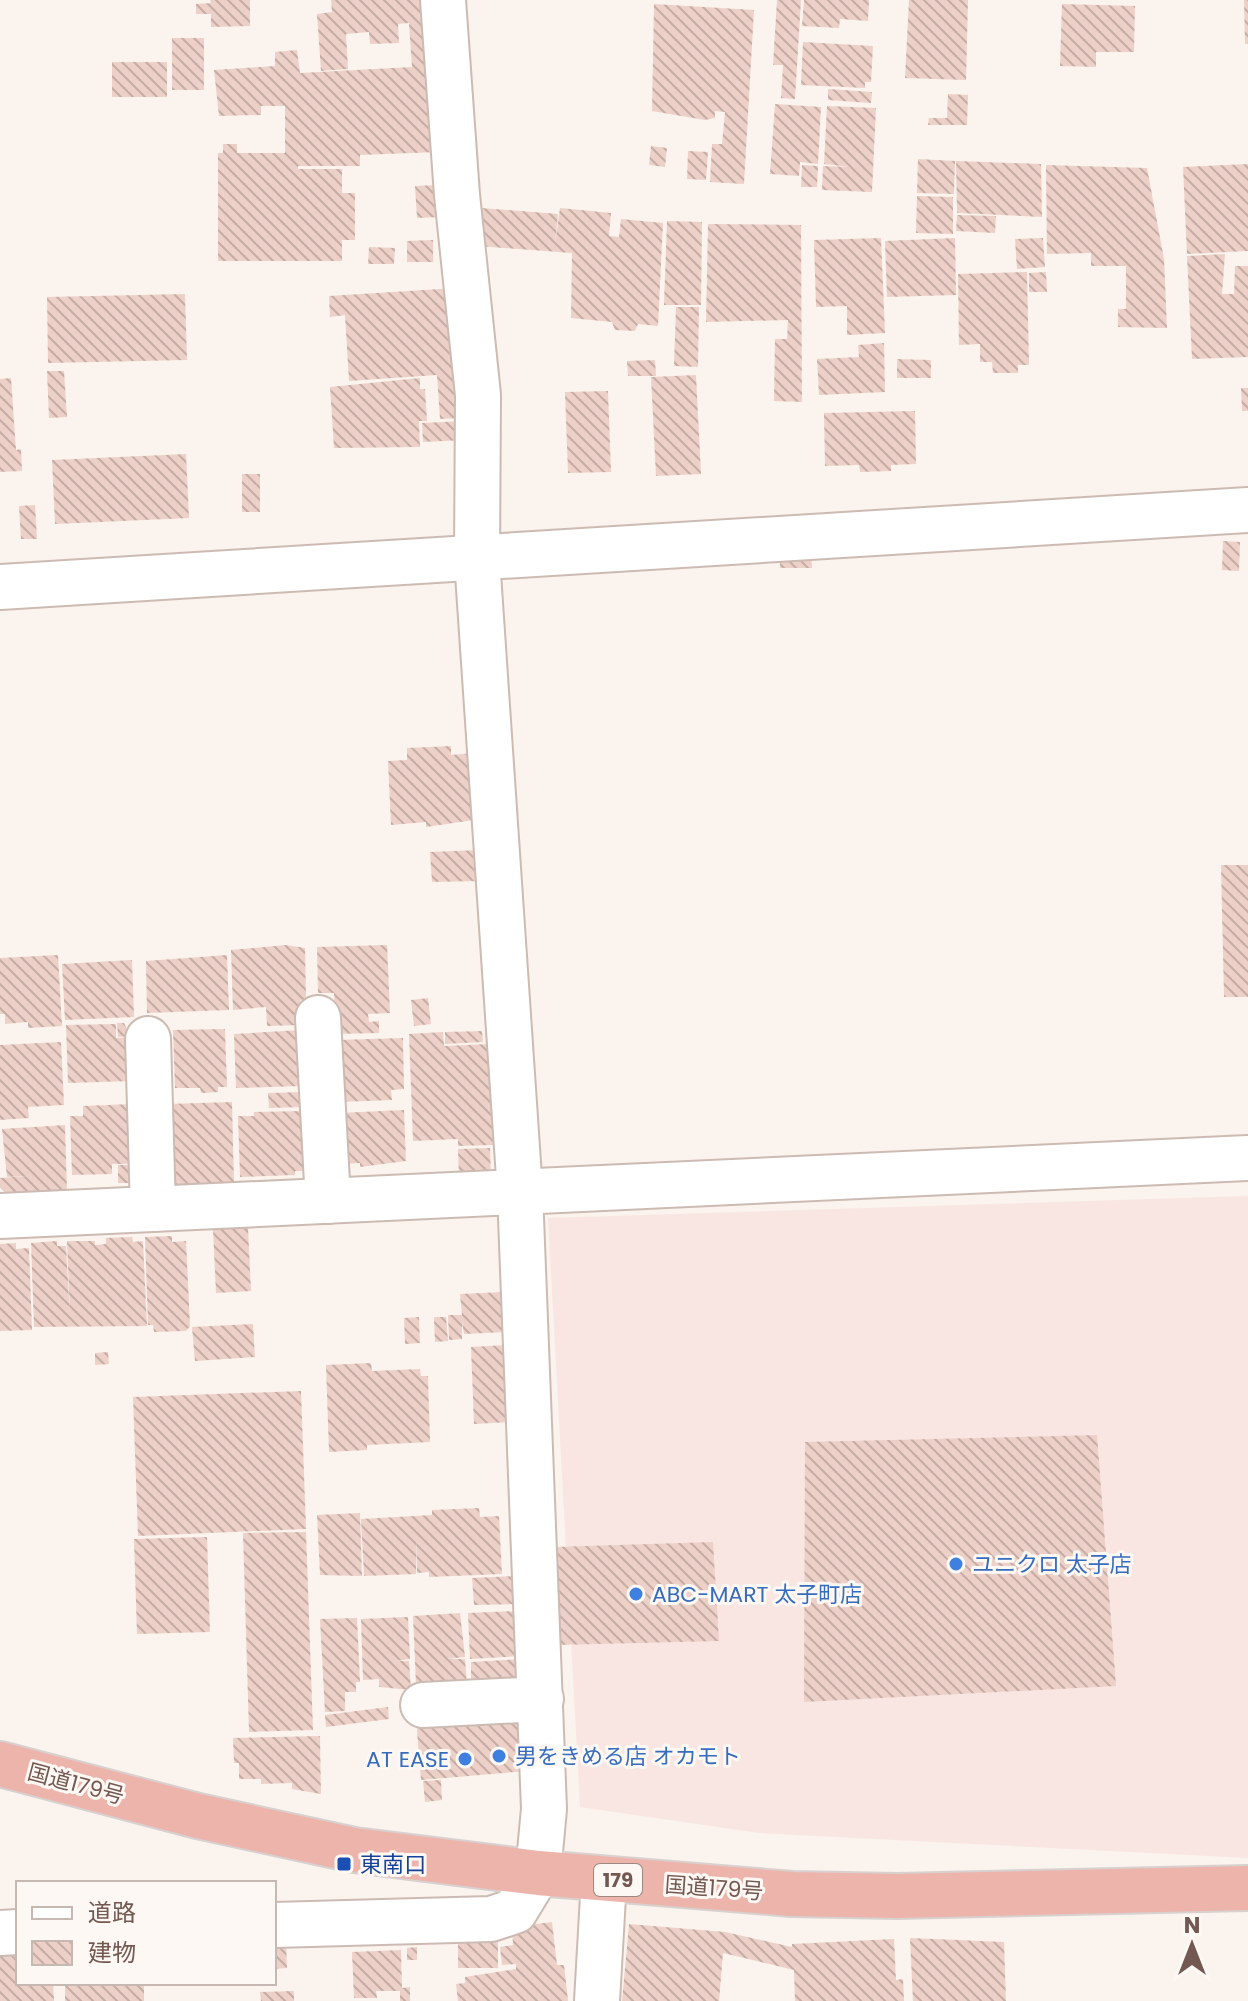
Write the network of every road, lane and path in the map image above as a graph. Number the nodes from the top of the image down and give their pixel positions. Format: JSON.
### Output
{"nodes":[{"id":1,"x":443,"y":0,"type":"edge"},
{"id":2,"x":1248,"y":510,"type":"edge"},
{"id":3,"x":477,"y":559,"type":"junction"},
{"id":4,"x":0,"y":587,"type":"edge"},
{"id":5,"x":318,"y":1018,"type":"dead end"},
{"id":6,"x":148,"y":1039,"type":"dead end"},
{"id":7,"x":1248,"y":1158,"type":"edge"},
{"id":8,"x":520,"y":1192,"type":"junction"},
{"id":9,"x":328,"y":1201,"type":"junction"},
{"id":10,"x":153,"y":1209,"type":"junction"},
{"id":11,"x":0,"y":1216,"type":"edge"},
{"id":12,"x":541,"y":1699,"type":"junction"},
{"id":13,"x":423,"y":1705,"type":"dead end"},
{"id":14,"x":0,"y":1764,"type":"edge"},
{"id":15,"x":538,"y":1873,"type":"junction"},
{"id":16,"x":604,"y":1879,"type":"junction"},
{"id":17,"x":1248,"y":1888,"type":"edge"},
{"id":18,"x":276,"y":1925,"type":"edge"},
{"id":19,"x":597,"y":2001,"type":"edge"}],
"edges":[{"from":1,"to":3,"type":"street"},
{"from":2,"to":3,"type":"street"},
{"from":3,"to":4,"type":"street"},
{"from":3,"to":8,"type":"street"},
{"from":5,"to":9,"type":"street"},
{"from":6,"to":10,"type":"street"},
{"from":7,"to":8,"type":"street"},
{"from":8,"to":9,"type":"street"},
{"from":8,"to":12,"type":"street"},
{"from":9,"to":10,"type":"street"},
{"from":10,"to":11,"type":"street"},
{"from":12,"to":13,"type":"street"},
{"from":12,"to":15,"type":"street"},
{"from":14,"to":15,"type":"highway","name":"国道179号","number":"179"},
{"from":15,"to":16,"type":"highway","name":"国道179号","number":"179"},
{"from":15,"to":18,"type":"street"},
{"from":16,"to":17,"type":"highway","name":"国道179号","number":"179"},
{"from":16,"to":19,"type":"street"}]}
